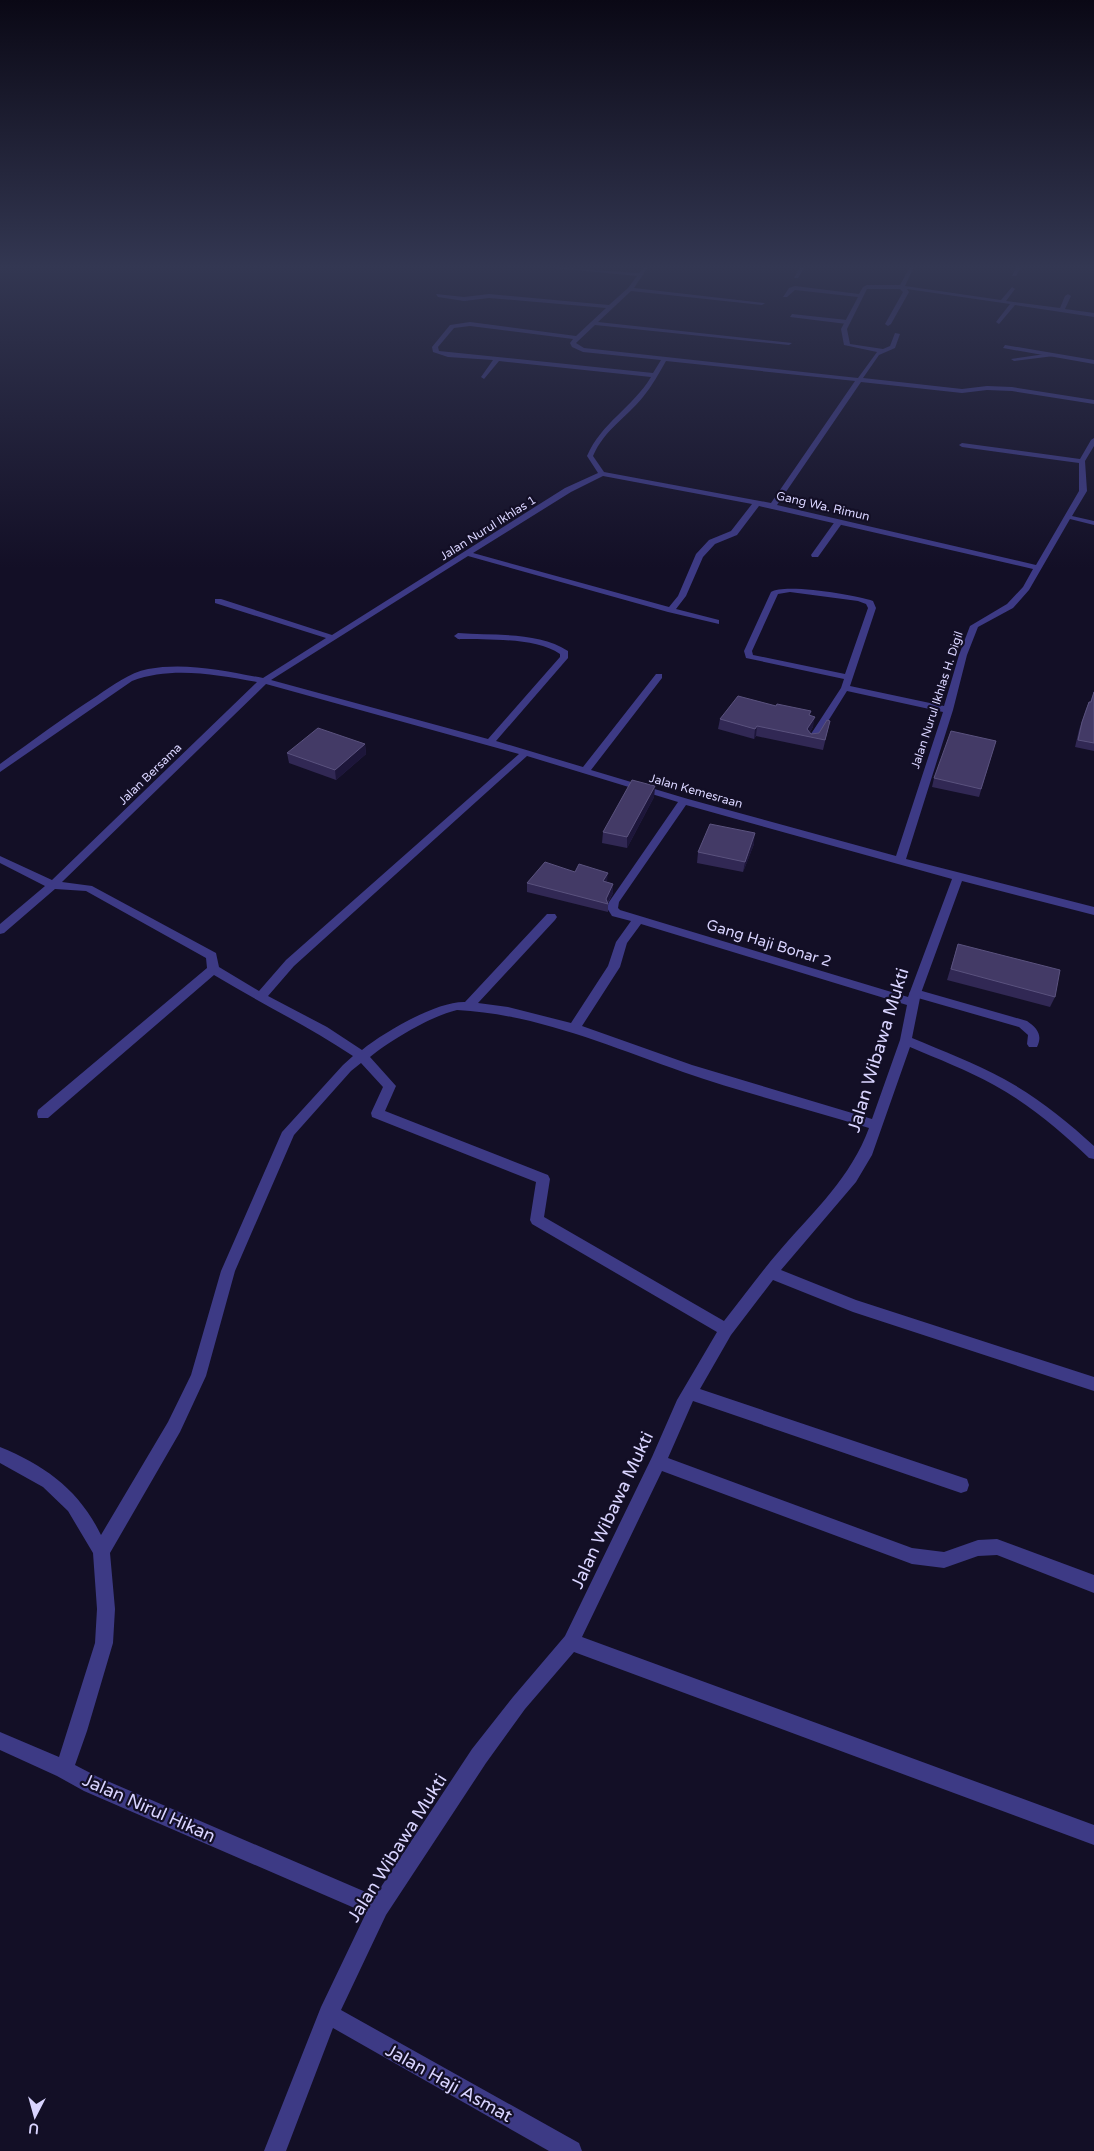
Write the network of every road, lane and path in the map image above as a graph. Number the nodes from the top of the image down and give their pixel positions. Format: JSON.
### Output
{"nodes":[{"id":1,"x":491,"y":367,"type":"edge"},
{"id":2,"x":579,"y":367,"type":"edge"},
{"id":3,"x":658,"y":367,"type":"edge"},
{"id":4,"x":753,"y":367,"type":"edge"},
{"id":5,"x":870,"y":367,"type":"edge"},
{"id":6,"x":653,"y":375,"type":"junction"},
{"id":7,"x":484,"y":376,"type":"dead end"},
{"id":8,"x":861,"y":379,"type":"junction"},
{"id":9,"x":1094,"y":402,"type":"edge"},
{"id":10,"x":1094,"y":440,"type":"edge"},
{"id":11,"x":962,"y":445,"type":"dead end"},
{"id":12,"x":1082,"y":461,"type":"junction"},
{"id":13,"x":602,"y":474,"type":"junction"},
{"id":14,"x":757,"y":503,"type":"junction"},
{"id":15,"x":773,"y":506,"type":"junction"},
{"id":16,"x":1069,"y":517,"type":"junction"},
{"id":17,"x":839,"y":522,"type":"junction"},
{"id":18,"x":1094,"y":523,"type":"edge"},
{"id":19,"x":469,"y":554,"type":"junction"},
{"id":20,"x":815,"y":554,"type":"dead end"},
{"id":21,"x":1038,"y":568,"type":"junction"},
{"id":22,"x":218,"y":601,"type":"dead end"},
{"id":23,"x":671,"y":610,"type":"junction"},
{"id":24,"x":716,"y":622,"type":"dead end"},
{"id":25,"x":458,"y":636,"type":"dead end"},
{"id":26,"x":334,"y":638,"type":"junction"},
{"id":27,"x":659,"y":676,"type":"dead end"},
{"id":28,"x":849,"y":676,"type":"junction"},
{"id":29,"x":264,"y":681,"type":"junction"},
{"id":30,"x":845,"y":688,"type":"junction"},
{"id":31,"x":948,"y":710,"type":"junction"},
{"id":32,"x":812,"y":740,"type":"edge"},
{"id":33,"x":490,"y":742,"type":"junction"},
{"id":34,"x":525,"y":753,"type":"junction"},
{"id":35,"x":0,"y":769,"type":"edge"},
{"id":36,"x":584,"y":772,"type":"junction"},
{"id":37,"x":684,"y":801,"type":"junction"},
{"id":38,"x":0,"y":859,"type":"edge"},
{"id":39,"x":900,"y":861,"type":"junction"},
{"id":40,"x":958,"y":877,"type":"junction"},
{"id":41,"x":53,"y":885,"type":"junction"},
{"id":42,"x":1094,"y":911,"type":"edge"},
{"id":43,"x":551,"y":917,"type":"dead end"},
{"id":44,"x":638,"y":920,"type":"junction"},
{"id":45,"x":0,"y":930,"type":"edge"},
{"id":46,"x":213,"y":969,"type":"junction"},
{"id":47,"x":260,"y":997,"type":"junction"},
{"id":48,"x":914,"y":997,"type":"junction"},
{"id":49,"x":467,"y":1007,"type":"junction"},
{"id":50,"x":574,"y":1028,"type":"junction"},
{"id":51,"x":906,"y":1040,"type":"junction"},
{"id":52,"x":1034,"y":1044,"type":"dead end"},
{"id":53,"x":361,"y":1055,"type":"junction"},
{"id":54,"x":43,"y":1114,"type":"dead end"},
{"id":55,"x":876,"y":1125,"type":"junction"},
{"id":56,"x":1094,"y":1154,"type":"edge"},
{"id":57,"x":770,"y":1272,"type":"junction"},
{"id":58,"x":726,"y":1330,"type":"junction"},
{"id":59,"x":1094,"y":1384,"type":"edge"},
{"id":60,"x":689,"y":1392,"type":"junction"},
{"id":61,"x":0,"y":1455,"type":"edge"},
{"id":62,"x":658,"y":1462,"type":"junction"},
{"id":63,"x":961,"y":1485,"type":"dead end"},
{"id":64,"x":101,"y":1552,"type":"junction"},
{"id":65,"x":1094,"y":1584,"type":"edge"},
{"id":66,"x":571,"y":1642,"type":"junction"},
{"id":67,"x":0,"y":1741,"type":"edge"},
{"id":68,"x":64,"y":1769,"type":"junction"},
{"id":69,"x":1094,"y":1835,"type":"edge"},
{"id":70,"x":379,"y":1908,"type":"junction"},
{"id":71,"x":328,"y":2014,"type":"junction"},
{"id":72,"x":275,"y":2151,"type":"edge"},
{"id":73,"x":570,"y":2151,"type":"edge"}],
"edges":[{"from":1,"to":7,"type":"street"},
{"from":2,"to":6,"type":"street"},
{"from":3,"to":6,"type":"street"},
{"from":4,"to":8,"type":"street"},
{"from":5,"to":8,"type":"street"},
{"from":6,"to":13,"type":"street"},
{"from":8,"to":9,"type":"street"},
{"from":8,"to":15,"type":"street"},
{"from":10,"to":12,"type":"street"},
{"from":11,"to":12,"type":"street"},
{"from":12,"to":16,"type":"street","name":"Jalan Nurul Ikhlas H. Digil"},
{"from":13,"to":14,"type":"street","name":"Gang Wa. Rimun"},
{"from":13,"to":19,"type":"street","name":"Jalan Nurul Ikhlas 1"},
{"from":14,"to":15,"type":"street","name":"Gang Wa. Rimun"},
{"from":14,"to":23,"type":"street"},
{"from":15,"to":17,"type":"street","name":"Gang Wa. Rimun"},
{"from":16,"to":18,"type":"street"},
{"from":16,"to":21,"type":"street","name":"Jalan Nurul Ikhlas H. Digil"},
{"from":17,"to":20,"type":"street"},
{"from":17,"to":21,"type":"street","name":"Gang Wa. Rimun"},
{"from":19,"to":23,"type":"street"},
{"from":19,"to":26,"type":"street","name":"Jalan Nurul Ikhlas 1"},
{"from":21,"to":31,"type":"street","name":"Jalan Nurul Ikhlas H. Digil"},
{"from":22,"to":26,"type":"street"},
{"from":23,"to":24,"type":"street"},
{"from":25,"to":33,"type":"street"},
{"from":26,"to":29,"type":"street","name":"Jalan Nurul Ikhlas 1"},
{"from":27,"to":36,"type":"street"},
{"from":28,"to":28,"type":"street"},
{"from":28,"to":30,"type":"street"},
{"from":29,"to":33,"type":"street","name":"Jalan Kemesraan"},
{"from":29,"to":35,"type":"street","name":"Jalan Kemesraan"},
{"from":29,"to":41,"type":"street","name":"Jalan Bersama"},
{"from":30,"to":31,"type":"street"},
{"from":30,"to":32,"type":"street"},
{"from":31,"to":39,"type":"street","name":"Jalan Nurul Ikhlas H. Digil"},
{"from":33,"to":34,"type":"street","name":"Jalan Kemesraan"},
{"from":34,"to":36,"type":"street","name":"Jalan Kemesraan"},
{"from":34,"to":47,"type":"street"},
{"from":36,"to":37,"type":"street","name":"Jalan Kemesraan"},
{"from":37,"to":39,"type":"street","name":"Jalan Kemesraan"},
{"from":37,"to":44,"type":"street","name":"Gang Haji Bonar 2"},
{"from":38,"to":41,"type":"street"},
{"from":39,"to":40,"type":"street","name":"Jalan Kemesraan"},
{"from":40,"to":42,"type":"street","name":"Jalan Kemesraan"},
{"from":40,"to":48,"type":"street","name":"Jalan Wibawa Mukti"},
{"from":41,"to":45,"type":"street","name":"Jalan Bersama"},
{"from":41,"to":46,"type":"street"},
{"from":43,"to":49,"type":"street"},
{"from":44,"to":48,"type":"street","name":"Gang Haji Bonar 2"},
{"from":44,"to":50,"type":"street"},
{"from":46,"to":47,"type":"street"},
{"from":46,"to":54,"type":"street"},
{"from":47,"to":53,"type":"street"},
{"from":48,"to":51,"type":"street","name":"Jalan Wibawa Mukti"},
{"from":48,"to":52,"type":"street","name":"Gang Haji Bonar 2"},
{"from":49,"to":50,"type":"street"},
{"from":49,"to":53,"type":"street"},
{"from":50,"to":55,"type":"street"},
{"from":51,"to":55,"type":"street","name":"Jalan Wibawa Mukti"},
{"from":51,"to":56,"type":"street"},
{"from":53,"to":58,"type":"street"},
{"from":53,"to":64,"type":"street"},
{"from":55,"to":57,"type":"street","name":"Jalan Wibawa Mukti"},
{"from":57,"to":58,"type":"street","name":"Jalan Wibawa Mukti"},
{"from":57,"to":59,"type":"street"},
{"from":58,"to":60,"type":"street","name":"Jalan Wibawa Mukti"},
{"from":60,"to":62,"type":"street","name":"Jalan Wibawa Mukti"},
{"from":60,"to":63,"type":"street"},
{"from":61,"to":64,"type":"street","name":"Jalan Nirul Hikan"},
{"from":62,"to":65,"type":"street"},
{"from":62,"to":66,"type":"street","name":"Jalan Wibawa Mukti"},
{"from":64,"to":68,"type":"street","name":"Jalan Nirul Hikan"},
{"from":66,"to":69,"type":"street"},
{"from":66,"to":70,"type":"street","name":"Jalan Wibawa Mukti"},
{"from":67,"to":68,"type":"street"},
{"from":68,"to":70,"type":"street","name":"Jalan Nirul Hikan"},
{"from":70,"to":71,"type":"street","name":"Jalan Wibawa Mukti"},
{"from":71,"to":72,"type":"street","name":"Jalan Wibawa Mukti"},
{"from":71,"to":73,"type":"street","name":"Jalan Haji Asmat"}]}
